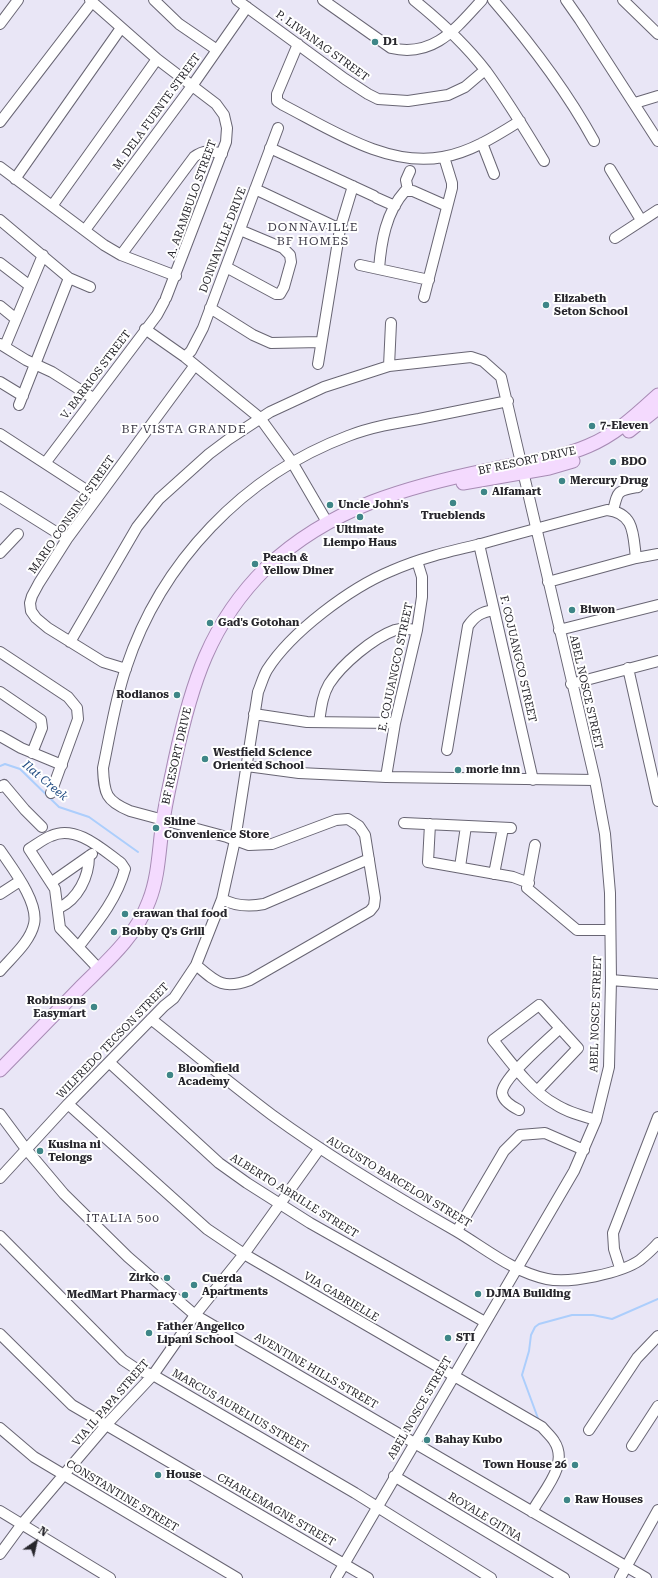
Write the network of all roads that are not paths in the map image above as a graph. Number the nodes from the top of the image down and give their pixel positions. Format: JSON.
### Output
{"nodes":[{"id":1,"x":18,"y":0,"type":"edge"},
{"id":2,"x":154,"y":0,"type":"edge"},
{"id":3,"x":237,"y":0,"type":"edge"},
{"id":4,"x":323,"y":0,"type":"edge"},
{"id":5,"x":414,"y":0,"type":"edge"},
{"id":6,"x":482,"y":0,"type":"edge"},
{"id":7,"x":493,"y":0,"type":"edge"},
{"id":8,"x":566,"y":0,"type":"edge"},
{"id":9,"x":624,"y":0,"type":"edge"},
{"id":10,"x":91,"y":1,"type":"edge"},
{"id":11,"x":247,"y":7,"type":"junction"},
{"id":12,"x":0,"y":24,"type":"edge"},
{"id":13,"x":121,"y":28,"type":"junction"},
{"id":14,"x":451,"y":33,"type":"junction"},
{"id":15,"x":658,"y":34,"type":"edge"},
{"id":16,"x":298,"y":44,"type":"junction"},
{"id":17,"x":217,"y":50,"type":"junction"},
{"id":18,"x":157,"y":59,"type":"junction"},
{"id":19,"x":485,"y":70,"type":"junction"},
{"id":20,"x":192,"y":86,"type":"junction"},
{"id":21,"x":658,"y":96,"type":"edge"},
{"id":22,"x":635,"y":103,"type":"junction"},
{"id":23,"x":520,"y":121,"type":"junction"},
{"id":24,"x":0,"y":122,"type":"edge"},
{"id":25,"x":278,"y":128,"type":"dead end"},
{"id":26,"x":594,"y":141,"type":"dead end"},
{"id":27,"x":658,"y":141,"type":"edge"},
{"id":28,"x":482,"y":143,"type":"junction"},
{"id":29,"x":270,"y":148,"type":"junction"},
{"id":30,"x":222,"y":154,"type":"junction"},
{"id":31,"x":444,"y":157,"type":"junction"},
{"id":32,"x":544,"y":161,"type":"dead end"},
{"id":33,"x":0,"y":167,"type":"edge"},
{"id":34,"x":610,"y":169,"type":"dead end"},
{"id":35,"x":410,"y":171,"type":"dead end"},
{"id":36,"x":494,"y":174,"type":"dead end"},
{"id":37,"x":15,"y":179,"type":"junction"},
{"id":38,"x":353,"y":186,"type":"junction"},
{"id":39,"x":255,"y":189,"type":"junction"},
{"id":40,"x":408,"y":190,"type":"junction"},
{"id":41,"x":52,"y":206,"type":"junction"},
{"id":42,"x":395,"y":206,"type":"junction"},
{"id":43,"x":447,"y":206,"type":"junction"},
{"id":44,"x":658,"y":210,"type":"edge"},
{"id":45,"x":0,"y":220,"type":"edge"},
{"id":46,"x":642,"y":220,"type":"junction"},
{"id":47,"x":340,"y":228,"type":"junction"},
{"id":48,"x":85,"y":230,"type":"junction"},
{"id":49,"x":240,"y":230,"type":"junction"},
{"id":50,"x":615,"y":238,"type":"dead end"},
{"id":51,"x":43,"y":255,"type":"junction"},
{"id":52,"x":121,"y":255,"type":"junction"},
{"id":53,"x":0,"y":263,"type":"edge"},
{"id":54,"x":360,"y":265,"type":"dead end"},
{"id":55,"x":226,"y":267,"type":"junction"},
{"id":56,"x":379,"y":269,"type":"junction"},
{"id":57,"x":176,"y":276,"type":"junction"},
{"id":58,"x":69,"y":278,"type":"junction"},
{"id":59,"x":429,"y":280,"type":"junction"},
{"id":60,"x":30,"y":286,"type":"junction"},
{"id":61,"x":90,"y":288,"type":"dead end"},
{"id":62,"x":424,"y":297,"type":"dead end"},
{"id":63,"x":165,"y":300,"type":"joint"},
{"id":64,"x":0,"y":306,"type":"edge"},
{"id":65,"x":210,"y":308,"type":"junction"},
{"id":66,"x":16,"y":319,"type":"junction"},
{"id":67,"x":391,"y":323,"type":"dead end"},
{"id":68,"x":146,"y":329,"type":"junction"},
{"id":69,"x":321,"y":342,"type":"junction"},
{"id":70,"x":2,"y":345,"type":"edge"},
{"id":71,"x":185,"y":357,"type":"junction"},
{"id":72,"x":35,"y":364,"type":"junction"},
{"id":73,"x":318,"y":364,"type":"dead end"},
{"id":74,"x":195,"y":365,"type":"junction"},
{"id":75,"x":389,"y":366,"type":"junction"},
{"id":76,"x":0,"y":382,"type":"edge"},
{"id":77,"x":658,"y":395,"type":"edge"},
{"id":78,"x":93,"y":398,"type":"junction"},
{"id":79,"x":508,"y":401,"type":"junction"},
{"id":80,"x":658,"y":408,"type":"edge"},
{"id":81,"x":260,"y":418,"type":"junction"},
{"id":82,"x":0,"y":434,"type":"edge"},
{"id":83,"x":46,"y":462,"type":"junction"},
{"id":84,"x":292,"y":462,"type":"junction"},
{"id":85,"x":523,"y":468,"type":"junction"},
{"id":86,"x":638,"y":487,"type":"dead end"},
{"id":87,"x":0,"y":497,"type":"edge"},
{"id":88,"x":97,"y":497,"type":"junction"},
{"id":89,"x":613,"y":510,"type":"junction"},
{"id":90,"x":327,"y":522,"type":"junction"},
{"id":91,"x":536,"y":529,"type":"junction"},
{"id":92,"x":18,"y":534,"type":"dead end"},
{"id":93,"x":67,"y":539,"type":"junction"},
{"id":94,"x":479,"y":544,"type":"junction"},
{"id":95,"x":0,"y":553,"type":"edge"},
{"id":96,"x":658,"y":554,"type":"edge"},
{"id":97,"x":636,"y":558,"type":"junction"},
{"id":98,"x":417,"y":561,"type":"junction"},
{"id":99,"x":548,"y":582,"type":"junction"},
{"id":100,"x":658,"y":605,"type":"edge"},
{"id":101,"x":494,"y":610,"type":"junction"},
{"id":102,"x":417,"y":630,"type":"junction"},
{"id":103,"x":559,"y":630,"type":"junction"},
{"id":104,"x":70,"y":642,"type":"junction"},
{"id":105,"x":0,"y":652,"type":"edge"},
{"id":106,"x":658,"y":661,"type":"edge"},
{"id":107,"x":628,"y":668,"type":"junction"},
{"id":108,"x":126,"y":669,"type":"junction"},
{"id":109,"x":571,"y":684,"type":"junction"},
{"id":110,"x":0,"y":692,"type":"edge"},
{"id":111,"x":254,"y":714,"type":"junction"},
{"id":112,"x":320,"y":722,"type":"junction"},
{"id":113,"x":395,"y":723,"type":"junction"},
{"id":114,"x":0,"y":736,"type":"edge"},
{"id":115,"x":447,"y":750,"type":"dead end"},
{"id":116,"x":32,"y":753,"type":"junction"},
{"id":117,"x":62,"y":765,"type":"junction"},
{"id":118,"x":247,"y":766,"type":"junction"},
{"id":119,"x":386,"y":777,"type":"junction"},
{"id":120,"x":533,"y":780,"type":"junction"},
{"id":121,"x":595,"y":780,"type":"junction"},
{"id":122,"x":0,"y":787,"type":"edge"},
{"id":123,"x":657,"y":789,"type":"edge"},
{"id":124,"x":51,"y":793,"type":"dead end"},
{"id":125,"x":658,"y":801,"type":"edge"},
{"id":126,"x":163,"y":819,"type":"junction"},
{"id":127,"x":404,"y":823,"type":"dead end"},
{"id":128,"x":430,"y":824,"type":"junction"},
{"id":129,"x":466,"y":826,"type":"junction"},
{"id":130,"x":42,"y":827,"type":"dead end"},
{"id":131,"x":235,"y":840,"type":"junction"},
{"id":132,"x":535,"y":845,"type":"dead end"},
{"id":133,"x":100,"y":848,"type":"junction"},
{"id":134,"x":0,"y":850,"type":"edge"},
{"id":135,"x":89,"y":856,"type":"junction"},
{"id":136,"x":369,"y":859,"type":"junction"},
{"id":137,"x":460,"y":867,"type":"junction"},
{"id":138,"x":494,"y":874,"type":"junction"},
{"id":139,"x":20,"y":882,"type":"junction"},
{"id":140,"x":52,"y":882,"type":"junction"},
{"id":141,"x":529,"y":883,"type":"junction"},
{"id":142,"x":0,"y":894,"type":"edge"},
{"id":143,"x":222,"y":899,"type":"junction"},
{"id":144,"x":58,"y":908,"type":"junction"},
{"id":145,"x":610,"y":930,"type":"junction"},
{"id":146,"x":79,"y":946,"type":"junction"},
{"id":147,"x":196,"y":966,"type":"junction"},
{"id":148,"x":99,"y":969,"type":"junction"},
{"id":149,"x":0,"y":971,"type":"edge"},
{"id":150,"x":611,"y":980,"type":"junction"},
{"id":151,"x":658,"y":984,"type":"edge"},
{"id":152,"x":151,"y":1019,"type":"junction"},
{"id":153,"x":560,"y":1028,"type":"junction"},
{"id":154,"x":110,"y":1063,"type":"junction"},
{"id":155,"x":0,"y":1070,"type":"edge"},
{"id":156,"x":516,"y":1070,"type":"junction"},
{"id":157,"x":538,"y":1090,"type":"junction"},
{"id":158,"x":68,"y":1104,"type":"junction"},
{"id":159,"x":519,"y":1110,"type":"dead end"},
{"id":160,"x":0,"y":1114,"type":"edge"},
{"id":161,"x":658,"y":1117,"type":"edge"},
{"id":162,"x":596,"y":1120,"type":"junction"},
{"id":163,"x":320,"y":1148,"type":"junction"},
{"id":164,"x":26,"y":1150,"type":"junction"},
{"id":165,"x":584,"y":1150,"type":"junction"},
{"id":166,"x":0,"y":1178,"type":"edge"},
{"id":167,"x":280,"y":1204,"type":"junction"},
{"id":168,"x":457,"y":1231,"type":"junction"},
{"id":169,"x":0,"y":1236,"type":"edge"},
{"id":170,"x":658,"y":1243,"type":"edge"},
{"id":171,"x":244,"y":1254,"type":"junction"},
{"id":172,"x":517,"y":1268,"type":"junction"},
{"id":173,"x":620,"y":1268,"type":"junction"},
{"id":174,"x":195,"y":1314,"type":"junction"},
{"id":175,"x":485,"y":1322,"type":"junction"},
{"id":176,"x":0,"y":1334,"type":"edge"},
{"id":177,"x":658,"y":1336,"type":"edge"},
{"id":178,"x":154,"y":1375,"type":"junction"},
{"id":179,"x":453,"y":1375,"type":"junction"},
{"id":180,"x":658,"y":1406,"type":"edge"},
{"id":181,"x":107,"y":1424,"type":"junction"},
{"id":182,"x":0,"y":1428,"type":"edge"},
{"id":183,"x":589,"y":1430,"type":"dead end"},
{"id":184,"x":415,"y":1442,"type":"junction"},
{"id":185,"x":632,"y":1446,"type":"dead end"},
{"id":186,"x":64,"y":1476,"type":"junction"},
{"id":187,"x":394,"y":1476,"type":"junction"},
{"id":188,"x":377,"y":1507,"type":"junction"},
{"id":189,"x":658,"y":1510,"type":"edge"},
{"id":190,"x":0,"y":1511,"type":"edge"},
{"id":191,"x":532,"y":1512,"type":"junction"},
{"id":192,"x":22,"y":1524,"type":"junction"},
{"id":193,"x":0,"y":1554,"type":"edge"},
{"id":194,"x":344,"y":1563,"type":"junction"},
{"id":195,"x":626,"y":1567,"type":"junction"},
{"id":196,"x":110,"y":1578,"type":"edge"},
{"id":197,"x":237,"y":1578,"type":"edge"},
{"id":198,"x":336,"y":1578,"type":"edge"},
{"id":199,"x":368,"y":1578,"type":"edge"},
{"id":200,"x":492,"y":1578,"type":"edge"},
{"id":201,"x":564,"y":1578,"type":"edge"},
{"id":202,"x":620,"y":1578,"type":"edge"},
{"id":203,"x":646,"y":1578,"type":"edge"}],
"edges":[{"from":1,"to":12,"type":"street"},
{"from":2,"to":17,"type":"street"},
{"from":3,"to":11,"type":"street","name":"P. LIWANAG STREET"},
{"from":4,"to":14,"type":"street"},
{"from":5,"to":14,"type":"street"},
{"from":6,"to":14,"type":"street"},
{"from":7,"to":26,"type":"street"},
{"from":8,"to":22,"type":"street"},
{"from":9,"to":15,"type":"street"},
{"from":10,"to":13,"type":"street","name":"A. ARAMBULO STREET"},
{"from":10,"to":24,"type":"street"},
{"from":11,"to":16,"type":"street","name":"P. LIWANAG STREET"},
{"from":11,"to":17,"type":"street","name":"M. DELA FUENTE STREET"},
{"from":13,"to":18,"type":"street","name":"A. ARAMBULO STREET"},
{"from":13,"to":37,"type":"street"},
{"from":14,"to":19,"type":"street"},
{"from":16,"to":19,"type":"street","name":"P. LIWANAG STREET"},
{"from":16,"to":31,"type":"street"},
{"from":17,"to":20,"type":"street","name":"M. DELA FUENTE STREET"},
{"from":18,"to":20,"type":"street","name":"A. ARAMBULO STREET"},
{"from":18,"to":41,"type":"street"},
{"from":19,"to":23,"type":"street"},
{"from":20,"to":30,"type":"street","name":"A. ARAMBULO STREET"},
{"from":20,"to":48,"type":"street","name":"M. DELA FUENTE STREET"},
{"from":21,"to":22,"type":"street"},
{"from":22,"to":27,"type":"street"},
{"from":23,"to":28,"type":"street"},
{"from":23,"to":32,"type":"street"},
{"from":25,"to":29,"type":"street","name":"DONNAVILLE DRIVE"},
{"from":28,"to":31,"type":"street"},
{"from":28,"to":36,"type":"street"},
{"from":29,"to":38,"type":"street"},
{"from":29,"to":39,"type":"street","name":"DONNAVILLE DRIVE"},
{"from":30,"to":52,"type":"street"},
{"from":30,"to":57,"type":"street","name":"A. ARAMBULO STREET"},
{"from":31,"to":43,"type":"street"},
{"from":33,"to":37,"type":"street"},
{"from":34,"to":46,"type":"street"},
{"from":35,"to":40,"type":"street"},
{"from":37,"to":41,"type":"street"},
{"from":38,"to":42,"type":"street"},
{"from":38,"to":47,"type":"street"},
{"from":39,"to":47,"type":"street"},
{"from":39,"to":49,"type":"street","name":"DONNAVILLE DRIVE"},
{"from":40,"to":42,"type":"street"},
{"from":40,"to":43,"type":"street"},
{"from":41,"to":48,"type":"street"},
{"from":42,"to":56,"type":"street"},
{"from":43,"to":59,"type":"street"},
{"from":44,"to":46,"type":"street"},
{"from":45,"to":51,"type":"street"},
{"from":46,"to":50,"type":"street"},
{"from":47,"to":69,"type":"street"},
{"from":48,"to":52,"type":"street"},
{"from":49,"to":55,"type":"street","name":"DONNAVILLE DRIVE"},
{"from":49,"to":55,"type":"street"},
{"from":51,"to":58,"type":"street"},
{"from":51,"to":60,"type":"street"},
{"from":52,"to":57,"type":"street"},
{"from":53,"to":60,"type":"street"},
{"from":54,"to":56,"type":"street"},
{"from":55,"to":65,"type":"street","name":"DONNAVILLE DRIVE"},
{"from":56,"to":59,"type":"street"},
{"from":57,"to":63,"type":"street","name":"A. ARAMBULO STREET"},
{"from":58,"to":61,"type":"street"},
{"from":58,"to":72,"type":"street"},
{"from":59,"to":62,"type":"street"},
{"from":60,"to":66,"type":"street"},
{"from":63,"to":68,"type":"street","name":"V. BARRIOS STREET"},
{"from":64,"to":66,"type":"street"},
{"from":65,"to":69,"type":"street"},
{"from":65,"to":71,"type":"street","name":"DONNAVILLE DRIVE"},
{"from":66,"to":70,"type":"street"},
{"from":67,"to":75,"type":"street"},
{"from":68,"to":71,"type":"street"},
{"from":68,"to":78,"type":"street","name":"V. BARRIOS STREET"},
{"from":69,"to":73,"type":"street"},
{"from":70,"to":72,"type":"street"},
{"from":71,"to":74,"type":"street"},
{"from":72,"to":76,"type":"street"},
{"from":72,"to":78,"type":"street"},
{"from":74,"to":81,"type":"street"},
{"from":74,"to":88,"type":"street","name":"MARIO CONSING STREET"},
{"from":75,"to":79,"type":"street","name":"ABEL NOSCE STREET"},
{"from":75,"to":81,"type":"street","name":"ABEL NOSCE STREET"},
{"from":77,"to":85,"type":"main road","name":"BF RESORT DRIVE"},
{"from":78,"to":83,"type":"street","name":"V. BARRIOS STREET"},
{"from":79,"to":84,"type":"street"},
{"from":79,"to":85,"type":"street","name":"ABEL NOSCE STREET"},
{"from":80,"to":85,"type":"main road","name":"BF RESORT DRIVE"},
{"from":81,"to":84,"type":"street"},
{"from":81,"to":104,"type":"street","name":"ABEL NOSCE STREET"},
{"from":82,"to":83,"type":"street"},
{"from":83,"to":88,"type":"street"},
{"from":84,"to":90,"type":"street"},
{"from":84,"to":108,"type":"street"},
{"from":85,"to":90,"type":"main road","name":"BF RESORT DRIVE"},
{"from":85,"to":91,"type":"street","name":"ABEL NOSCE STREET"},
{"from":86,"to":89,"type":"street"},
{"from":87,"to":93,"type":"street"},
{"from":88,"to":93,"type":"street","name":"MARIO CONSING STREET"},
{"from":89,"to":91,"type":"street"},
{"from":89,"to":97,"type":"street"},
{"from":90,"to":126,"type":"main road","name":"BF RESORT DRIVE"},
{"from":91,"to":94,"type":"street","name":"WILFREDO TECSON STREET"},
{"from":91,"to":99,"type":"street","name":"ABEL NOSCE STREET"},
{"from":92,"to":95,"type":"street"},
{"from":93,"to":104,"type":"street","name":"MARIO CONSING STREET"},
{"from":94,"to":98,"type":"street","name":"WILFREDO TECSON STREET"},
{"from":94,"to":101,"type":"street","name":"F. COJUANGCO STREET"},
{"from":96,"to":97,"type":"street"},
{"from":97,"to":99,"type":"street"},
{"from":98,"to":102,"type":"street","name":"E. COJUANGCO STREET"},
{"from":98,"to":111,"type":"street","name":"WILFREDO TECSON STREET"},
{"from":99,"to":103,"type":"street","name":"ABEL NOSCE STREET"},
{"from":100,"to":103,"type":"street"},
{"from":101,"to":115,"type":"street"},
{"from":101,"to":120,"type":"street","name":"F. COJUANGCO STREET"},
{"from":102,"to":112,"type":"street"},
{"from":102,"to":113,"type":"street","name":"E. COJUANGCO STREET"},
{"from":103,"to":109,"type":"street","name":"ABEL NOSCE STREET"},
{"from":104,"to":108,"type":"street","name":"MARIO CONSING STREET"},
{"from":105,"to":117,"type":"street"},
{"from":106,"to":107,"type":"street"},
{"from":107,"to":109,"type":"street"},
{"from":107,"to":123,"type":"street"},
{"from":108,"to":126,"type":"street"},
{"from":109,"to":121,"type":"street","name":"ABEL NOSCE STREET"},
{"from":110,"to":116,"type":"street"},
{"from":111,"to":112,"type":"street"},
{"from":111,"to":118,"type":"street","name":"WILFREDO TECSON STREET"},
{"from":112,"to":113,"type":"street"},
{"from":113,"to":119,"type":"street","name":"E. COJUANGCO STREET"},
{"from":114,"to":116,"type":"street"},
{"from":116,"to":117,"type":"street"},
{"from":117,"to":124,"type":"street"},
{"from":118,"to":119,"type":"street"},
{"from":118,"to":131,"type":"street","name":"WILFREDO TECSON STREET"},
{"from":119,"to":120,"type":"street"},
{"from":120,"to":121,"type":"street"},
{"from":121,"to":145,"type":"street","name":"ABEL NOSCE STREET"},
{"from":122,"to":130,"type":"street"},
{"from":123,"to":125,"type":"street"},
{"from":126,"to":131,"type":"street"},
{"from":126,"to":148,"type":"main road","name":"BF RESORT DRIVE"},
{"from":127,"to":128,"type":"street"},
{"from":128,"to":129,"type":"street"},
{"from":128,"to":137,"type":"street"},
{"from":129,"to":137,"type":"street"},
{"from":129,"to":138,"type":"street"},
{"from":131,"to":136,"type":"street"},
{"from":131,"to":143,"type":"street","name":"WILFREDO TECSON STREET"},
{"from":132,"to":141,"type":"street"},
{"from":133,"to":135,"type":"street"},
{"from":133,"to":140,"type":"street"},
{"from":133,"to":146,"type":"street"},
{"from":134,"to":139,"type":"street"},
{"from":135,"to":140,"type":"street"},
{"from":135,"to":144,"type":"street"},
{"from":136,"to":143,"type":"street"},
{"from":136,"to":147,"type":"street"},
{"from":137,"to":138,"type":"street"},
{"from":138,"to":141,"type":"street"},
{"from":139,"to":142,"type":"street"},
{"from":139,"to":149,"type":"street"},
{"from":140,"to":144,"type":"street"},
{"from":141,"to":145,"type":"street"},
{"from":143,"to":147,"type":"street","name":"WILFREDO TECSON STREET"},
{"from":144,"to":146,"type":"street"},
{"from":145,"to":150,"type":"street","name":"ABEL NOSCE STREET"},
{"from":146,"to":148,"type":"street"},
{"from":147,"to":152,"type":"street","name":"WILFREDO TECSON STREET"},
{"from":148,"to":155,"type":"main road","name":"BF RESORT DRIVE"},
{"from":150,"to":151,"type":"street"},
{"from":150,"to":162,"type":"street","name":"ABEL NOSCE STREET"},
{"from":152,"to":154,"type":"street","name":"WILFREDO TECSON STREET"},
{"from":152,"to":163,"type":"street","name":"AUGUSTO BARCELON STREET"},
{"from":153,"to":156,"type":"street"},
{"from":153,"to":156,"type":"street"},
{"from":153,"to":157,"type":"street"},
{"from":154,"to":158,"type":"street","name":"WILFREDO TECSON STREET"},
{"from":154,"to":167,"type":"street","name":"ALBERTO ABRILLE STREET"},
{"from":156,"to":157,"type":"street"},
{"from":156,"to":159,"type":"street"},
{"from":157,"to":162,"type":"street"},
{"from":158,"to":164,"type":"street","name":"WILFREDO TECSON STREET"},
{"from":158,"to":171,"type":"street","name":"VIA GABRIELLE"},
{"from":160,"to":164,"type":"street","name":"AVENTINE HILLS STREET"},
{"from":161,"to":173,"type":"street"},
{"from":162,"to":165,"type":"street","name":"ABEL NOSCE STREET"},
{"from":163,"to":167,"type":"street","name":"VIA IL PAPA STREET"},
{"from":163,"to":168,"type":"street","name":"AUGUSTO BARCELON STREET"},
{"from":164,"to":166,"type":"street","name":"WILFREDO TECSON STREET"},
{"from":164,"to":174,"type":"street","name":"AVENTINE HILLS STREET"},
{"from":165,"to":168,"type":"street"},
{"from":165,"to":172,"type":"street","name":"ABEL NOSCE STREET"},
{"from":167,"to":171,"type":"street","name":"VIA IL PAPA STREET"},
{"from":167,"to":175,"type":"street","name":"ALBERTO ABRILLE STREET"},
{"from":168,"to":172,"type":"street","name":"AUGUSTO BARCELON STREET"},
{"from":169,"to":178,"type":"street","name":"MARCUS AURELIUS STREET"},
{"from":170,"to":173,"type":"street","name":"AUGUSTO BARCELON STREET"},
{"from":171,"to":174,"type":"street","name":"VIA IL PAPA STREET"},
{"from":171,"to":179,"type":"street","name":"VIA GABRIELLE"},
{"from":172,"to":173,"type":"street","name":"AUGUSTO BARCELON STREET"},
{"from":172,"to":175,"type":"street","name":"ABEL NOSCE STREET"},
{"from":174,"to":178,"type":"street","name":"VIA IL PAPA STREET"},
{"from":174,"to":184,"type":"street","name":"AVENTINE HILLS STREET"},
{"from":175,"to":179,"type":"street","name":"ABEL NOSCE STREET"},
{"from":176,"to":181,"type":"street","name":"CHARLEMAGNE STREET"},
{"from":177,"to":183,"type":"street"},
{"from":178,"to":181,"type":"street","name":"VIA IL PAPA STREET"},
{"from":178,"to":188,"type":"street","name":"MARCUS AURELIUS STREET"},
{"from":179,"to":184,"type":"street","name":"ABEL NOSCE STREET"},
{"from":179,"to":191,"type":"street","name":"VIA GABRIELLE"},
{"from":180,"to":185,"type":"street"},
{"from":181,"to":186,"type":"street","name":"VIA IL PAPA STREET"},
{"from":181,"to":194,"type":"street","name":"CHARLEMAGNE STREET"},
{"from":182,"to":186,"type":"street","name":"CONSTANTINE STREET"},
{"from":184,"to":187,"type":"street","name":"ABEL NOSCE STREET"},
{"from":184,"to":191,"type":"street","name":"AVENTINE HILLS STREET"},
{"from":186,"to":192,"type":"street","name":"VIA IL PAPA STREET"},
{"from":186,"to":197,"type":"street","name":"CONSTANTINE STREET"},
{"from":187,"to":188,"type":"street","name":"ABEL NOSCE STREET"},
{"from":187,"to":201,"type":"street","name":"ROYALE GITNA"},
{"from":188,"to":194,"type":"street","name":"ABEL NOSCE STREET"},
{"from":188,"to":200,"type":"street","name":"MARCUS AURELIUS STREET"},
{"from":189,"to":195,"type":"street"},
{"from":190,"to":192,"type":"street"},
{"from":191,"to":195,"type":"street","name":"AVENTINE HILLS STREET"},
{"from":192,"to":193,"type":"street","name":"VIA IL PAPA STREET"},
{"from":192,"to":196,"type":"street"},
{"from":194,"to":198,"type":"street","name":"ABEL NOSCE STREET"},
{"from":194,"to":199,"type":"street","name":"CHARLEMAGNE STREET"},
{"from":195,"to":202,"type":"street"},
{"from":195,"to":203,"type":"street","name":"AVENTINE HILLS STREET"}]}
